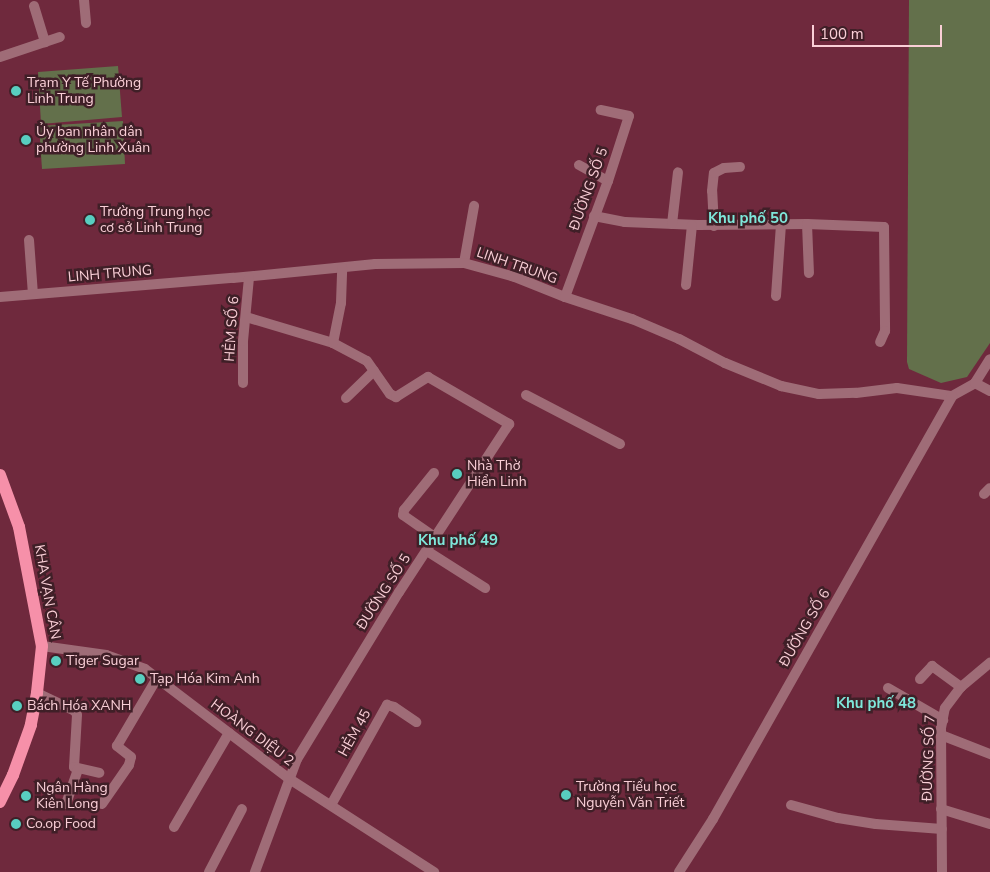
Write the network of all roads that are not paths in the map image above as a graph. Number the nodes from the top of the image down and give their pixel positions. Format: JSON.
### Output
{"nodes":[{"id":1,"x":84,"y":0,"type":"edge"},
{"id":2,"x":34,"y":6,"type":"dead end"},
{"id":3,"x":86,"y":23,"type":"dead end"},
{"id":4,"x":60,"y":37,"type":"dead end"},
{"id":5,"x":45,"y":42,"type":"junction"},
{"id":6,"x":0,"y":57,"type":"edge"},
{"id":7,"x":602,"y":110,"type":"dead end"},
{"id":8,"x":579,"y":166,"type":"dead end"},
{"id":9,"x":740,"y":167,"type":"dead end"},
{"id":10,"x":678,"y":172,"type":"dead end"},
{"id":11,"x":608,"y":181,"type":"junction"},
{"id":12,"x":474,"y":206,"type":"dead end"},
{"id":13,"x":594,"y":216,"type":"junction"},
{"id":14,"x":672,"y":224,"type":"junction"},
{"id":15,"x":781,"y":224,"type":"junction"},
{"id":16,"x":807,"y":224,"type":"junction"},
{"id":17,"x":692,"y":225,"type":"junction"},
{"id":18,"x":714,"y":226,"type":"junction"},
{"id":19,"x":29,"y":240,"type":"dead end"},
{"id":20,"x":464,"y":263,"type":"junction"},
{"id":21,"x":342,"y":268,"type":"junction"},
{"id":22,"x":809,"y":273,"type":"dead end"},
{"id":23,"x":249,"y":277,"type":"junction"},
{"id":24,"x":686,"y":285,"type":"dead end"},
{"id":25,"x":33,"y":294,"type":"junction"},
{"id":26,"x":776,"y":296,"type":"dead end"},
{"id":27,"x":0,"y":297,"type":"edge"},
{"id":28,"x":564,"y":297,"type":"junction"},
{"id":29,"x":246,"y":317,"type":"junction"},
{"id":30,"x":880,"y":342,"type":"dead end"},
{"id":31,"x":333,"y":343,"type":"junction"},
{"id":32,"x":990,"y":359,"type":"edge"},
{"id":33,"x":374,"y":371,"type":"junction"},
{"id":34,"x":243,"y":383,"type":"dead end"},
{"id":35,"x":974,"y":383,"type":"junction"},
{"id":36,"x":990,"y":391,"type":"edge"},
{"id":37,"x":526,"y":395,"type":"dead end"},
{"id":38,"x":952,"y":396,"type":"junction"},
{"id":39,"x":346,"y":398,"type":"dead end"},
{"id":40,"x":620,"y":444,"type":"dead end"},
{"id":41,"x":434,"y":473,"type":"dead end"},
{"id":42,"x":0,"y":475,"type":"edge"},
{"id":43,"x":436,"y":538,"type":"junction"},
{"id":44,"x":427,"y":551,"type":"junction"},
{"id":45,"x":485,"y":588,"type":"dead end"},
{"id":46,"x":42,"y":646,"type":"junction"},
{"id":47,"x":990,"y":664,"type":"edge"},
{"id":48,"x":157,"y":678,"type":"junction"},
{"id":49,"x":920,"y":679,"type":"dead end"},
{"id":50,"x":888,"y":688,"type":"dead end"},
{"id":51,"x":961,"y":688,"type":"junction"},
{"id":52,"x":37,"y":693,"type":"junction"},
{"id":53,"x":943,"y":720,"type":"junction"},
{"id":54,"x":416,"y":722,"type":"dead end"},
{"id":55,"x":229,"y":733,"type":"junction"},
{"id":56,"x":941,"y":735,"type":"junction"},
{"id":57,"x":990,"y":754,"type":"edge"},
{"id":58,"x":78,"y":769,"type":"junction"},
{"id":59,"x":99,"y":774,"type":"dead end"},
{"id":60,"x":288,"y":778,"type":"junction"},
{"id":61,"x":0,"y":802,"type":"edge"},
{"id":62,"x":66,"y":804,"type":"dead end"},
{"id":63,"x":102,"y":804,"type":"dead end"},
{"id":64,"x":331,"y":805,"type":"junction"},
{"id":65,"x":792,"y":805,"type":"dead end"},
{"id":66,"x":242,"y":809,"type":"dead end"},
{"id":67,"x":941,"y":810,"type":"junction"},
{"id":68,"x":990,"y":824,"type":"edge"},
{"id":69,"x":174,"y":827,"type":"dead end"},
{"id":70,"x":942,"y":829,"type":"junction"},
{"id":71,"x":209,"y":872,"type":"edge"},
{"id":72,"x":255,"y":872,"type":"edge"},
{"id":73,"x":434,"y":872,"type":"edge"},
{"id":74,"x":679,"y":872,"type":"edge"},
{"id":75,"x":942,"y":872,"type":"edge"}],
"edges":[{"from":1,"to":3,"type":"street"},
{"from":2,"to":5,"type":"street"},
{"from":4,"to":5,"type":"street"},
{"from":5,"to":6,"type":"street"},
{"from":7,"to":11,"type":"street","name":"ĐƯỜNG SỐ 5"},
{"from":8,"to":11,"type":"street"},
{"from":9,"to":18,"type":"street"},
{"from":10,"to":14,"type":"street"},
{"from":11,"to":13,"type":"street","name":"ĐƯỜNG SỐ 5"},
{"from":12,"to":20,"type":"street"},
{"from":13,"to":14,"type":"street"},
{"from":13,"to":28,"type":"street","name":"ĐƯỜNG SỐ 5"},
{"from":14,"to":17,"type":"street"},
{"from":15,"to":16,"type":"street"},
{"from":15,"to":18,"type":"street"},
{"from":15,"to":26,"type":"street"},
{"from":16,"to":22,"type":"street"},
{"from":16,"to":30,"type":"street"},
{"from":17,"to":18,"type":"street"},
{"from":17,"to":24,"type":"street"},
{"from":19,"to":25,"type":"street"},
{"from":20,"to":21,"type":"street","name":"LINH TRUNG"},
{"from":20,"to":28,"type":"street","name":"LINH TRUNG"},
{"from":21,"to":23,"type":"street","name":"LINH TRUNG"},
{"from":21,"to":31,"type":"street"},
{"from":23,"to":25,"type":"street","name":"LINH TRUNG"},
{"from":23,"to":29,"type":"street","name":"HẺM SỐ 6"},
{"from":25,"to":27,"type":"street","name":"LINH TRUNG"},
{"from":28,"to":38,"type":"street","name":"LINH TRUNG"},
{"from":29,"to":31,"type":"street"},
{"from":29,"to":34,"type":"street","name":"HẺM SỐ 6"},
{"from":31,"to":33,"type":"street"},
{"from":32,"to":35,"type":"street"},
{"from":33,"to":39,"type":"street"},
{"from":33,"to":43,"type":"street","name":"ĐƯỜNG SỐ 5"},
{"from":35,"to":36,"type":"street"},
{"from":35,"to":38,"type":"street"},
{"from":37,"to":40,"type":"street"},
{"from":38,"to":74,"type":"street","name":"ĐƯỜNG SỐ 6"},
{"from":41,"to":43,"type":"street"},
{"from":42,"to":46,"type":"main road","name":"KHA VẠN CÂN"},
{"from":43,"to":44,"type":"street","name":"ĐƯỜNG SỐ 5"},
{"from":44,"to":45,"type":"street"},
{"from":44,"to":60,"type":"street","name":"ĐƯỜNG SỐ 5"},
{"from":46,"to":48,"type":"street","name":"HOÀNG DIỆU 2"},
{"from":46,"to":52,"type":"main road","name":"KHA VẠN CÂN"},
{"from":47,"to":51,"type":"street","name":"ĐƯỜNG SỐ 7"},
{"from":48,"to":55,"type":"street","name":"HOÀNG DIỆU 2"},
{"from":48,"to":63,"type":"street"},
{"from":49,"to":51,"type":"street"},
{"from":50,"to":53,"type":"street"},
{"from":51,"to":53,"type":"street","name":"ĐƯỜNG SỐ 7"},
{"from":52,"to":58,"type":"street"},
{"from":52,"to":61,"type":"main road","name":"KHA VẠN CÂN"},
{"from":53,"to":56,"type":"street","name":"ĐƯỜNG SỐ 7"},
{"from":54,"to":64,"type":"street","name":"HẺM 45"},
{"from":55,"to":60,"type":"street","name":"HOÀNG DIỆU 2"},
{"from":55,"to":69,"type":"street"},
{"from":56,"to":57,"type":"street"},
{"from":56,"to":67,"type":"street","name":"ĐƯỜNG SỐ 7"},
{"from":58,"to":59,"type":"street"},
{"from":58,"to":62,"type":"street"},
{"from":60,"to":64,"type":"street","name":"HOÀNG DIỆU 2"},
{"from":60,"to":72,"type":"street","name":"ĐƯỜNG SỐ 5"},
{"from":64,"to":73,"type":"street","name":"HOÀNG DIỆU 2"},
{"from":65,"to":70,"type":"street"},
{"from":66,"to":71,"type":"street"},
{"from":67,"to":68,"type":"street"},
{"from":67,"to":70,"type":"street","name":"ĐƯỜNG SỐ 7"},
{"from":70,"to":75,"type":"street","name":"ĐƯỜNG SỐ 7"}]}
